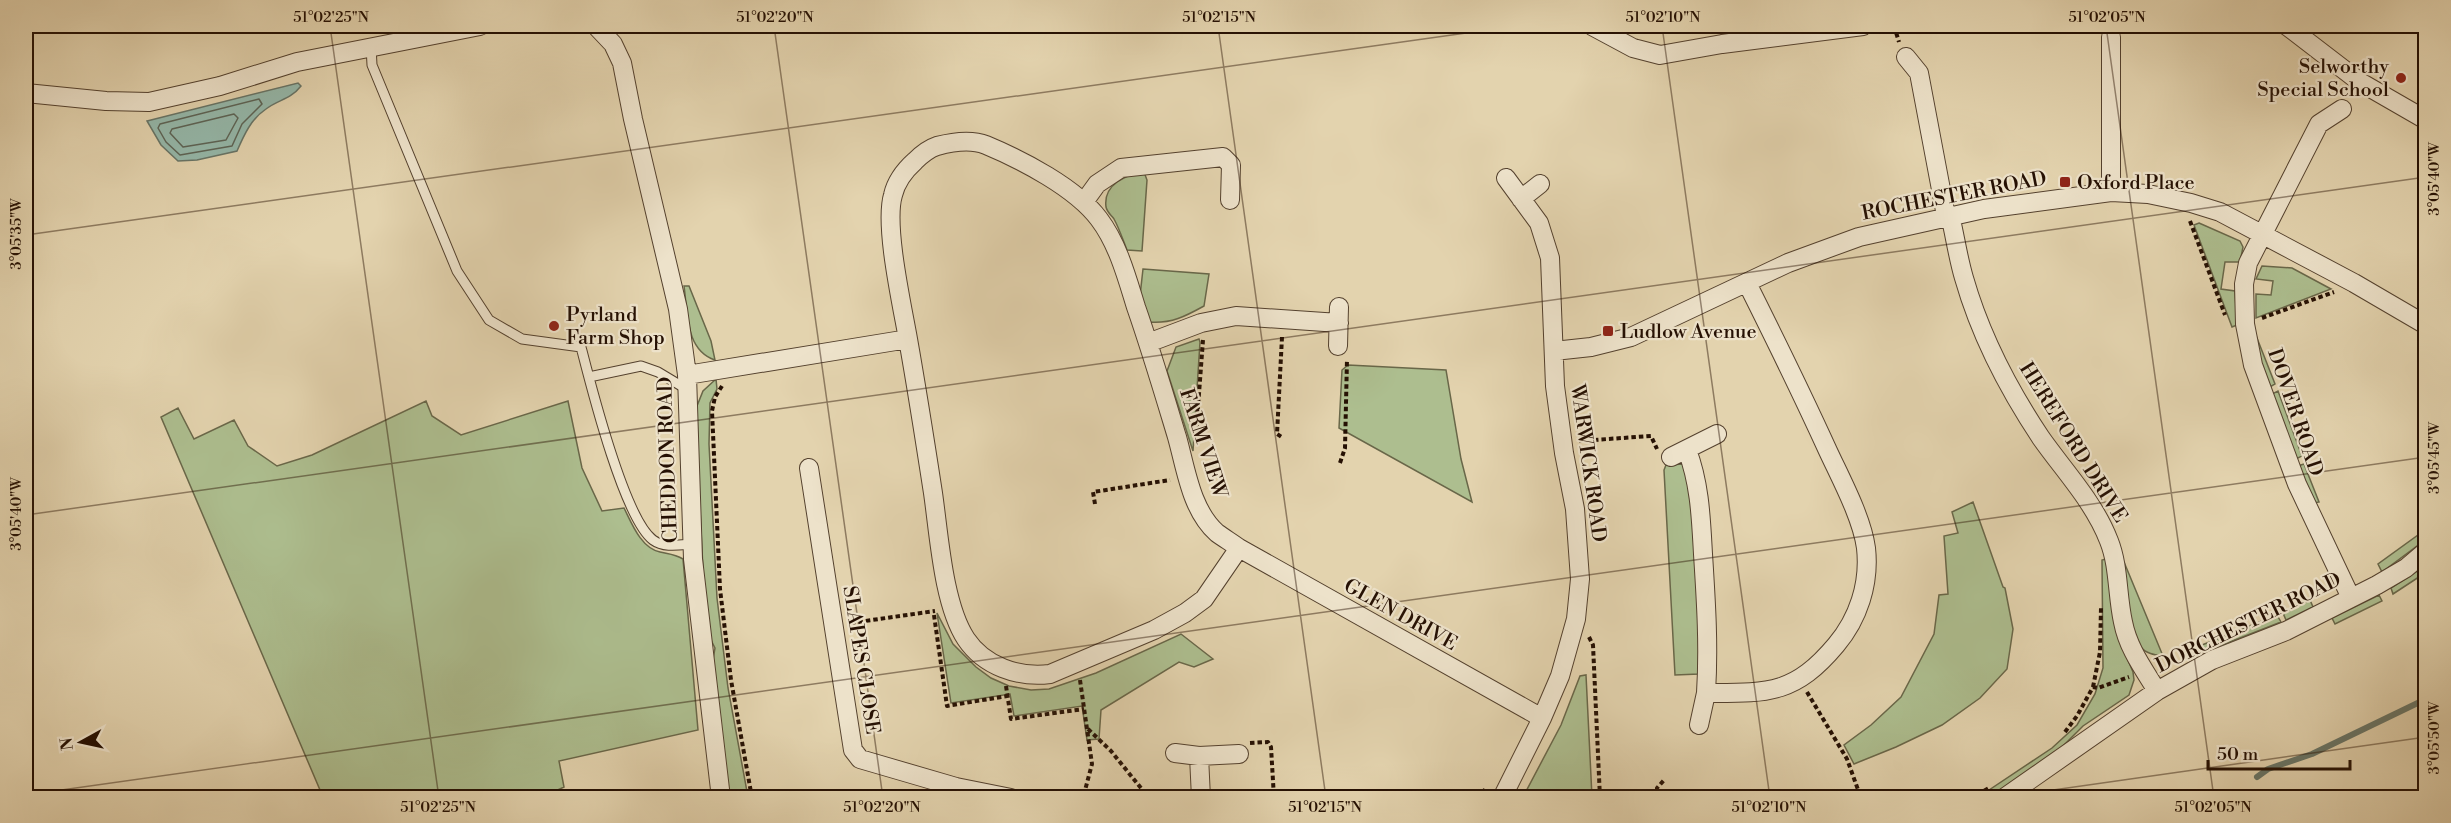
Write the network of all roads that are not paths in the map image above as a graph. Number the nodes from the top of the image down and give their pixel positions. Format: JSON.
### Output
{"nodes":[{"id":1,"x":480,"y":26,"type":"edge"},
{"id":2,"x":596,"y":26,"type":"edge"},
{"id":3,"x":1592,"y":26,"type":"edge"},
{"id":4,"x":1863,"y":26,"type":"edge"},
{"id":5,"x":2287,"y":26,"type":"edge"},
{"id":6,"x":2110,"y":37,"type":"dead end"},
{"id":7,"x":371,"y":46,"type":"junction"},
{"id":8,"x":1906,"y":57,"type":"dead end"},
{"id":9,"x":26,"y":93,"type":"edge"},
{"id":10,"x":2342,"y":109,"type":"dead end"},
{"id":11,"x":2426,"y":120,"type":"edge"},
{"id":12,"x":1506,"y":178,"type":"dead end"},
{"id":13,"x":1540,"y":184,"type":"dead end"},
{"id":14,"x":2111,"y":192,"type":"junction"},
{"id":15,"x":1521,"y":199,"type":"junction"},
{"id":16,"x":1230,"y":201,"type":"dead end"},
{"id":17,"x":1084,"y":202,"type":"junction"},
{"id":18,"x":1948,"y":216,"type":"junction"},
{"id":19,"x":2262,"y":234,"type":"junction"},
{"id":20,"x":1747,"y":283,"type":"junction"},
{"id":21,"x":2426,"y":325,"type":"edge"},
{"id":22,"x":908,"y":339,"type":"junction"},
{"id":23,"x":1148,"y":343,"type":"junction"},
{"id":24,"x":1338,"y":346,"type":"road end"},
{"id":25,"x":1554,"y":351,"type":"junction"},
{"id":26,"x":589,"y":377,"type":"junction"},
{"id":27,"x":687,"y":382,"type":"junction"},
{"id":28,"x":1717,"y":434,"type":"dead end"},
{"id":29,"x":809,"y":468,"type":"dead end"},
{"id":30,"x":693,"y":544,"type":"junction"},
{"id":31,"x":1239,"y":548,"type":"junction"},
{"id":32,"x":2426,"y":551,"type":"edge"},
{"id":33,"x":2351,"y":598,"type":"junction"},
{"id":34,"x":2157,"y":691,"type":"junction"},
{"id":35,"x":1706,"y":693,"type":"junction"},
{"id":36,"x":1542,"y":718,"type":"junction"},
{"id":37,"x":1699,"y":725,"type":"dead end"},
{"id":38,"x":1175,"y":753,"type":"dead end"},
{"id":39,"x":1239,"y":754,"type":"road end"},
{"id":40,"x":1199,"y":756,"type":"junction"},
{"id":41,"x":2000,"y":790,"type":"edge"},
{"id":42,"x":955,"y":792,"type":"edge"},
{"id":43,"x":721,"y":798,"type":"edge"},
{"id":44,"x":1011,"y":798,"type":"edge"},
{"id":45,"x":1201,"y":798,"type":"edge"},
{"id":46,"x":1502,"y":798,"type":"edge"}],
"edges":[{"from":1,"to":7,"type":"street"},
{"from":2,"to":27,"type":"street","name":"CHEDDON ROAD"},
{"from":3,"to":4,"type":"street"},
{"from":5,"to":11,"type":"street"},
{"from":6,"to":14,"type":"street"},
{"from":7,"to":9,"type":"street"},
{"from":7,"to":26,"type":"lane"},
{"from":8,"to":18,"type":"street","name":"HEREFORD DRIVE"},
{"from":10,"to":19,"type":"street","name":"DOVER ROAD"},
{"from":12,"to":15,"type":"street","name":"WARWICK ROAD"},
{"from":13,"to":15,"type":"street"},
{"from":14,"to":18,"type":"street","name":"ROCHESTER ROAD"},
{"from":14,"to":19,"type":"street","name":"ROCHESTER ROAD"},
{"from":15,"to":25,"type":"street","name":"WARWICK ROAD"},
{"from":16,"to":17,"type":"street"},
{"from":17,"to":22,"type":"street","name":"FARM VIEW"},
{"from":17,"to":23,"type":"street","name":"FARM VIEW"},
{"from":18,"to":20,"type":"street","name":"ROCHESTER ROAD"},
{"from":18,"to":34,"type":"street","name":"HEREFORD DRIVE"},
{"from":19,"to":21,"type":"street","name":"ROCHESTER ROAD"},
{"from":19,"to":33,"type":"street","name":"DOVER ROAD"},
{"from":20,"to":25,"type":"street","name":"ROCHESTER ROAD"},
{"from":20,"to":35,"type":"street"},
{"from":22,"to":27,"type":"street"},
{"from":22,"to":31,"type":"street","name":"FARM VIEW"},
{"from":23,"to":24,"type":"street"},
{"from":23,"to":31,"type":"street","name":"FARM VIEW"},
{"from":25,"to":36,"type":"street","name":"WARWICK ROAD"},
{"from":26,"to":27,"type":"lane"},
{"from":26,"to":30,"type":"lane"},
{"from":27,"to":30,"type":"street","name":"CHEDDON ROAD"},
{"from":28,"to":35,"type":"street"},
{"from":29,"to":42,"type":"street","name":"SLAPES CLOSE"},
{"from":30,"to":43,"type":"street","name":"CHEDDON ROAD"},
{"from":31,"to":36,"type":"street","name":"GLEN DRIVE"},
{"from":32,"to":33,"type":"street","name":"DORCHESTER ROAD"},
{"from":33,"to":34,"type":"street","name":"DORCHESTER ROAD"},
{"from":34,"to":41,"type":"street","name":"DORCHESTER ROAD"},
{"from":35,"to":37,"type":"street"},
{"from":36,"to":46,"type":"street","name":"WARWICK ROAD"},
{"from":38,"to":40,"type":"street"},
{"from":39,"to":40,"type":"street"},
{"from":40,"to":45,"type":"street"},
{"from":42,"to":44,"type":"street","name":"SLAPES CLOSE"}]}
